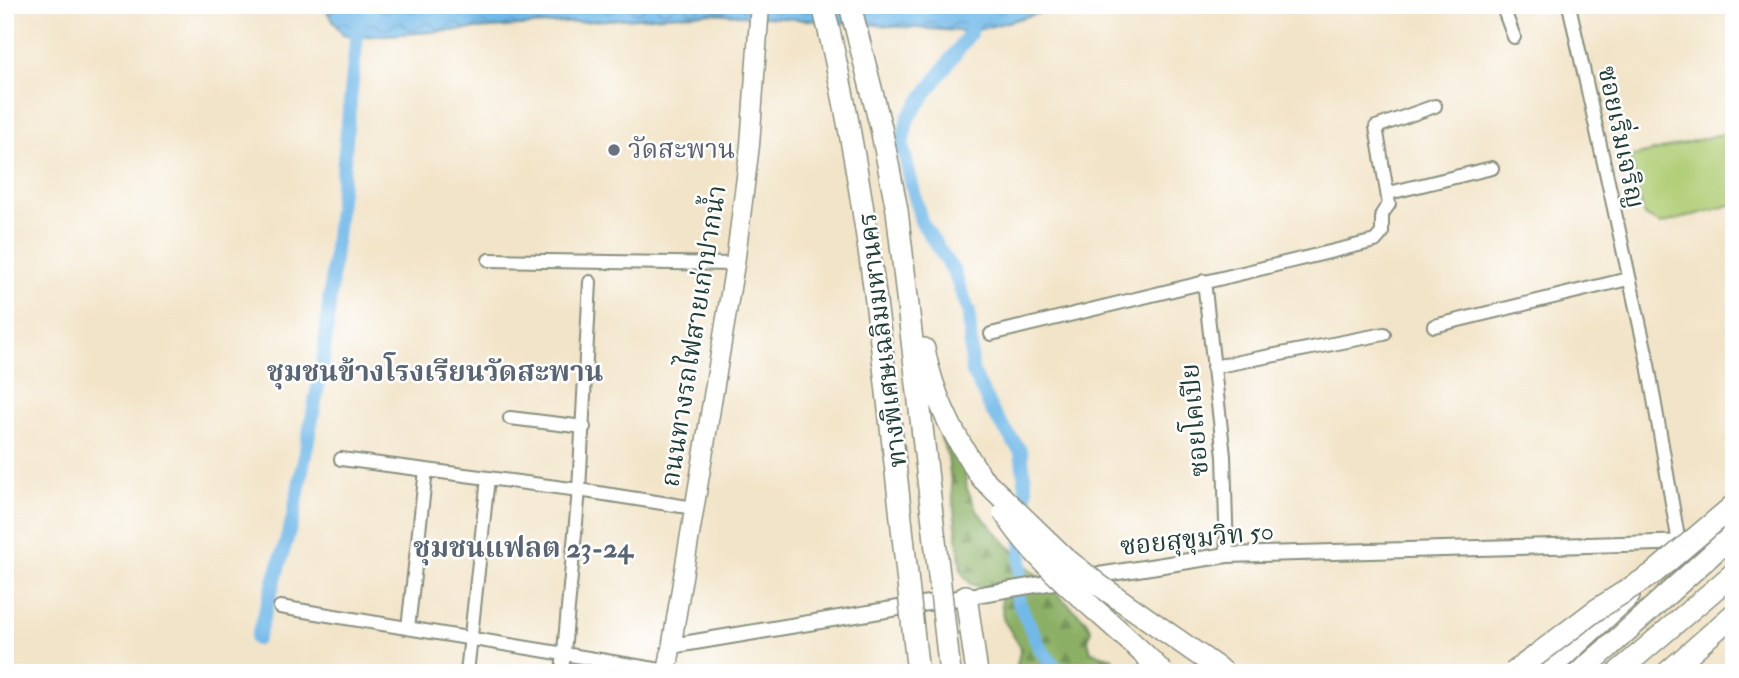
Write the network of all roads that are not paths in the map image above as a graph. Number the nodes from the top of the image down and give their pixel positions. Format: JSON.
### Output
{"nodes":[{"id":1,"x":760,"y":5,"type":"edge"},
{"id":2,"x":823,"y":5,"type":"edge"},
{"id":3,"x":850,"y":5,"type":"edge"},
{"id":4,"x":1502,"y":5,"type":"edge"},
{"id":5,"x":1569,"y":5,"type":"edge"},
{"id":6,"x":1514,"y":37,"type":"dead end"},
{"id":7,"x":1435,"y":106,"type":"dead end"},
{"id":8,"x":1492,"y":168,"type":"dead end"},
{"id":9,"x":1389,"y":193,"type":"junction"},
{"id":10,"x":897,"y":210,"type":"junction"},
{"id":11,"x":489,"y":260,"type":"dead end"},
{"id":12,"x":735,"y":264,"type":"junction"},
{"id":13,"x":1628,"y":279,"type":"junction"},
{"id":14,"x":1204,"y":281,"type":"junction"},
{"id":15,"x":590,"y":282,"type":"dead end"},
{"id":16,"x":1434,"y":326,"type":"dead end"},
{"id":17,"x":991,"y":334,"type":"dead end"},
{"id":18,"x":1384,"y":334,"type":"dead end"},
{"id":19,"x":1213,"y":367,"type":"junction"},
{"id":20,"x":510,"y":418,"type":"dead end"},
{"id":21,"x":584,"y":427,"type":"junction"},
{"id":22,"x":341,"y":459,"type":"dead end"},
{"id":23,"x":426,"y":470,"type":"junction"},
{"id":24,"x":488,"y":478,"type":"junction"},
{"id":25,"x":982,"y":478,"type":"junction"},
{"id":26,"x":579,"y":490,"type":"junction"},
{"id":27,"x":1734,"y":505,"type":"edge"},
{"id":28,"x":694,"y":508,"type":"junction"},
{"id":29,"x":1734,"y":534,"type":"edge"},
{"id":30,"x":1734,"y":541,"type":"edge"},
{"id":31,"x":1679,"y":542,"type":"junction"},
{"id":32,"x":1227,"y":555,"type":"junction"},
{"id":33,"x":1654,"y":573,"type":"junction"},
{"id":34,"x":1734,"y":573,"type":"edge"},
{"id":35,"x":966,"y":596,"type":"junction"},
{"id":36,"x":281,"y":607,"type":"dead end"},
{"id":37,"x":1734,"y":614,"type":"edge"},
{"id":38,"x":408,"y":628,"type":"junction"},
{"id":39,"x":471,"y":639,"type":"junction"},
{"id":40,"x":671,"y":646,"type":"junction"},
{"id":41,"x":565,"y":654,"type":"junction"},
{"id":42,"x":1621,"y":669,"type":"edge"},
{"id":43,"x":667,"y":672,"type":"edge"},
{"id":44,"x":467,"y":673,"type":"edge"},
{"id":45,"x":562,"y":673,"type":"edge"},
{"id":46,"x":918,"y":673,"type":"edge"},
{"id":47,"x":950,"y":673,"type":"edge"},
{"id":48,"x":977,"y":673,"type":"edge"},
{"id":49,"x":1163,"y":673,"type":"edge"},
{"id":50,"x":1225,"y":673,"type":"edge"},
{"id":51,"x":1514,"y":673,"type":"edge"},
{"id":52,"x":1545,"y":673,"type":"edge"},
{"id":53,"x":1579,"y":673,"type":"edge"},
{"id":54,"x":1667,"y":673,"type":"edge"}],
"edges":[{"from":1,"to":12,"type":"main road","name":"ถนนทางรถไฟสายเก่าปากน้ำ"},
{"from":2,"to":46,"type":"highway","name":"ทางพิเศษเฉลิมมหานคร","bridge":true},
{"from":3,"to":10,"type":"highway","name":"ทางพิเศษเฉลิมมหานคร"},
{"from":4,"to":6,"type":"street"},
{"from":5,"to":13,"type":"street","name":"ซอยเริ่มเจริญ"},
{"from":7,"to":9,"type":"street"},
{"from":8,"to":9,"type":"street"},
{"from":9,"to":14,"type":"street"},
{"from":10,"to":25,"type":"highway"},
{"from":10,"to":47,"type":"highway","name":"ทางพิเศษเฉลิมมหานคร","bridge":true},
{"from":11,"to":12,"type":"street"},
{"from":12,"to":28,"type":"main road","name":"ถนนทางรถไฟสายเก่าปากน้ำ"},
{"from":13,"to":16,"type":"street"},
{"from":13,"to":31,"type":"street","name":"ซอยเริ่มเจริญ"},
{"from":14,"to":17,"type":"street"},
{"from":14,"to":19,"type":"street","name":"ซอยโคเปีย"},
{"from":15,"to":21,"type":"street"},
{"from":18,"to":19,"type":"street"},
{"from":19,"to":32,"type":"street","name":"ซอยโคเปีย"},
{"from":20,"to":21,"type":"street"},
{"from":21,"to":26,"type":"street"},
{"from":22,"to":23,"type":"street"},
{"from":23,"to":24,"type":"street"},
{"from":23,"to":38,"type":"street"},
{"from":24,"to":26,"type":"street"},
{"from":24,"to":39,"type":"street"},
{"from":25,"to":49,"type":"highway","bridge":true},
{"from":25,"to":50,"type":"highway","bridge":true},
{"from":26,"to":28,"type":"street"},
{"from":26,"to":41,"type":"street"},
{"from":27,"to":33,"type":"highway","bridge":true},
{"from":28,"to":40,"type":"main road","name":"ถนนทางรถไฟสายเก่าปากน้ำ"},
{"from":29,"to":53,"type":"highway","bridge":true},
{"from":30,"to":31,"type":"street","name":"ซอยสุขุมวิท 50"},
{"from":31,"to":32,"type":"street","name":"ซอยสุขุมวิท 50"},
{"from":32,"to":35,"type":"street","name":"ซอยสุขุมวิท 50","bridge":true},
{"from":33,"to":51,"type":"highway","bridge":true},
{"from":33,"to":52,"type":"highway","bridge":true},
{"from":34,"to":42,"type":"highway"},
{"from":35,"to":40,"type":"street","name":"ซอยสุขุมวิท 50"},
{"from":35,"to":48,"type":"highway"},
{"from":36,"to":38,"type":"street"},
{"from":37,"to":54,"type":"highway"},
{"from":38,"to":39,"type":"street"},
{"from":39,"to":41,"type":"street"},
{"from":39,"to":44,"type":"street"},
{"from":40,"to":43,"type":"main road","name":"ถนนทางรถไฟสายเก่าปากน้ำ"},
{"from":41,"to":43,"type":"street"},
{"from":41,"to":45,"type":"street"}]}
